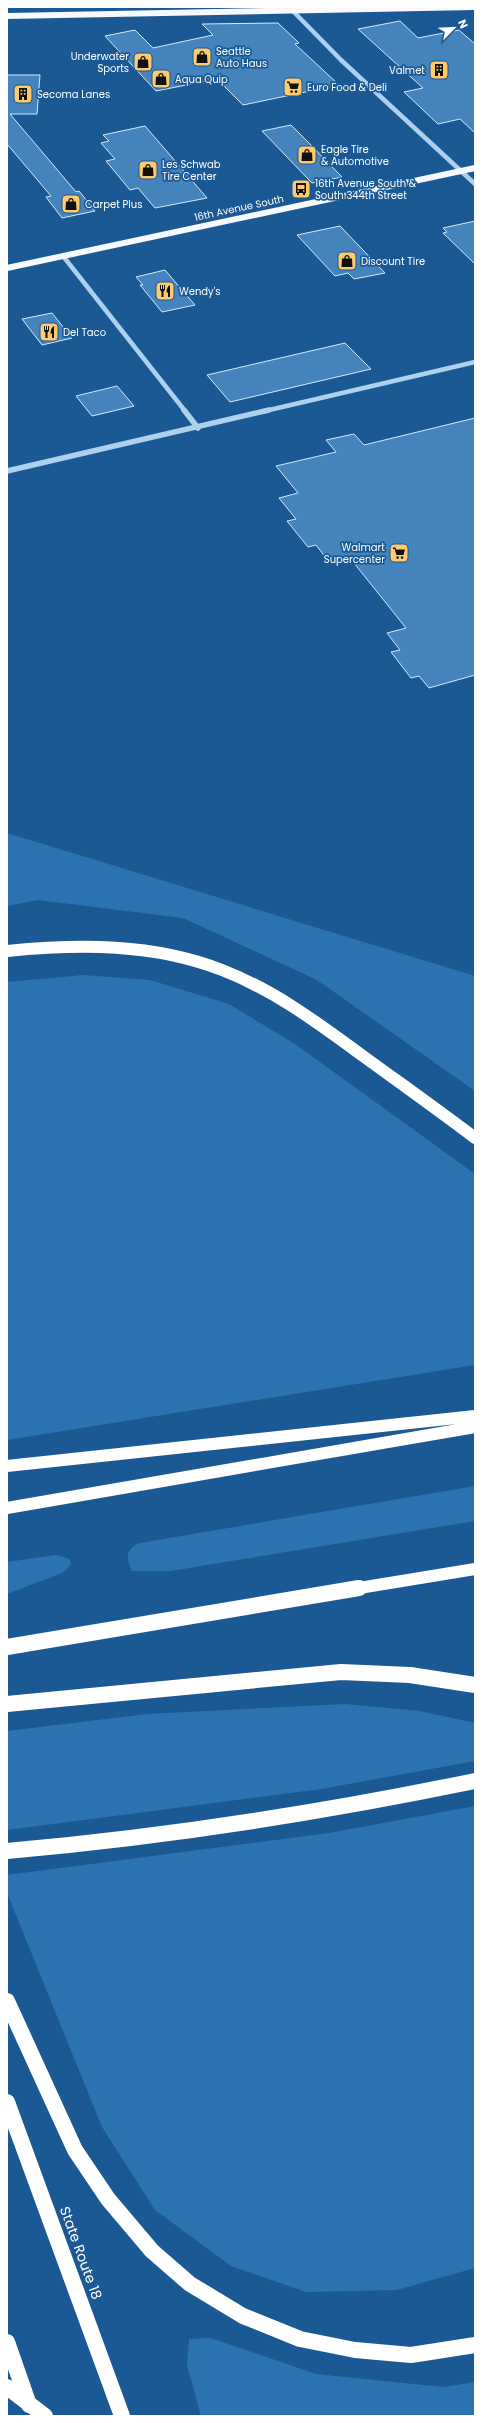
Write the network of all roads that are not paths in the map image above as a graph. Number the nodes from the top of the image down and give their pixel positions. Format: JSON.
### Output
{"nodes":[{"id":1,"x":475,"y":7,"type":"edge"},
{"id":2,"x":291,"y":9,"type":"edge"},
{"id":3,"x":7,"y":16,"type":"edge"},
{"id":4,"x":475,"y":168,"type":"edge"},
{"id":5,"x":461,"y":171,"type":"junction"},
{"id":6,"x":475,"y":184,"type":"edge"},
{"id":7,"x":63,"y":256,"type":"junction"},
{"id":8,"x":7,"y":268,"type":"edge"},
{"id":9,"x":475,"y":362,"type":"edge"},
{"id":10,"x":198,"y":428,"type":"junction"},
{"id":11,"x":7,"y":471,"type":"edge"},
{"id":12,"x":7,"y":951,"type":"edge"},
{"id":13,"x":475,"y":1138,"type":"edge"},
{"id":14,"x":475,"y":1416,"type":"edge"},
{"id":15,"x":475,"y":1427,"type":"edge"},
{"id":16,"x":7,"y":1466,"type":"edge"},
{"id":17,"x":7,"y":1508,"type":"edge"},
{"id":18,"x":475,"y":1569,"type":"edge"},
{"id":19,"x":7,"y":1647,"type":"edge"},
{"id":20,"x":475,"y":1685,"type":"edge"},
{"id":21,"x":7,"y":1704,"type":"edge"},
{"id":22,"x":475,"y":1782,"type":"edge"},
{"id":23,"x":7,"y":1851,"type":"edge"},
{"id":24,"x":7,"y":2002,"type":"edge"},
{"id":25,"x":7,"y":2102,"type":"edge"},
{"id":26,"x":7,"y":2342,"type":"edge"},
{"id":27,"x":475,"y":2346,"type":"edge"},
{"id":28,"x":7,"y":2387,"type":"edge"},
{"id":29,"x":32,"y":2416,"type":"edge"},
{"id":30,"x":46,"y":2416,"type":"edge"},
{"id":31,"x":122,"y":2416,"type":"edge"}],
"edges":[{"from":1,"to":2,"type":"main road"},
{"from":2,"to":3,"type":"main road"},
{"from":2,"to":5,"type":"street"},
{"from":4,"to":5,"type":"main road","name":"16th Avenue South"},
{"from":5,"to":6,"type":"street"},
{"from":5,"to":7,"type":"main road","name":"16th Avenue South"},
{"from":7,"to":8,"type":"main road","name":"16th Avenue South"},
{"from":7,"to":10,"type":"street"},
{"from":9,"to":10,"type":"street"},
{"from":10,"to":11,"type":"street"},
{"from":12,"to":13,"type":"highway"},
{"from":14,"to":16,"type":"highway"},
{"from":15,"to":17,"type":"highway"},
{"from":18,"to":19,"type":"highway"},
{"from":20,"to":21,"type":"highway"},
{"from":22,"to":23,"type":"highway"},
{"from":24,"to":27,"type":"highway"},
{"from":25,"to":31,"type":"highway","name":"State Route 18"},
{"from":26,"to":29,"type":"highway"},
{"from":28,"to":30,"type":"highway","bridge":true}]}
